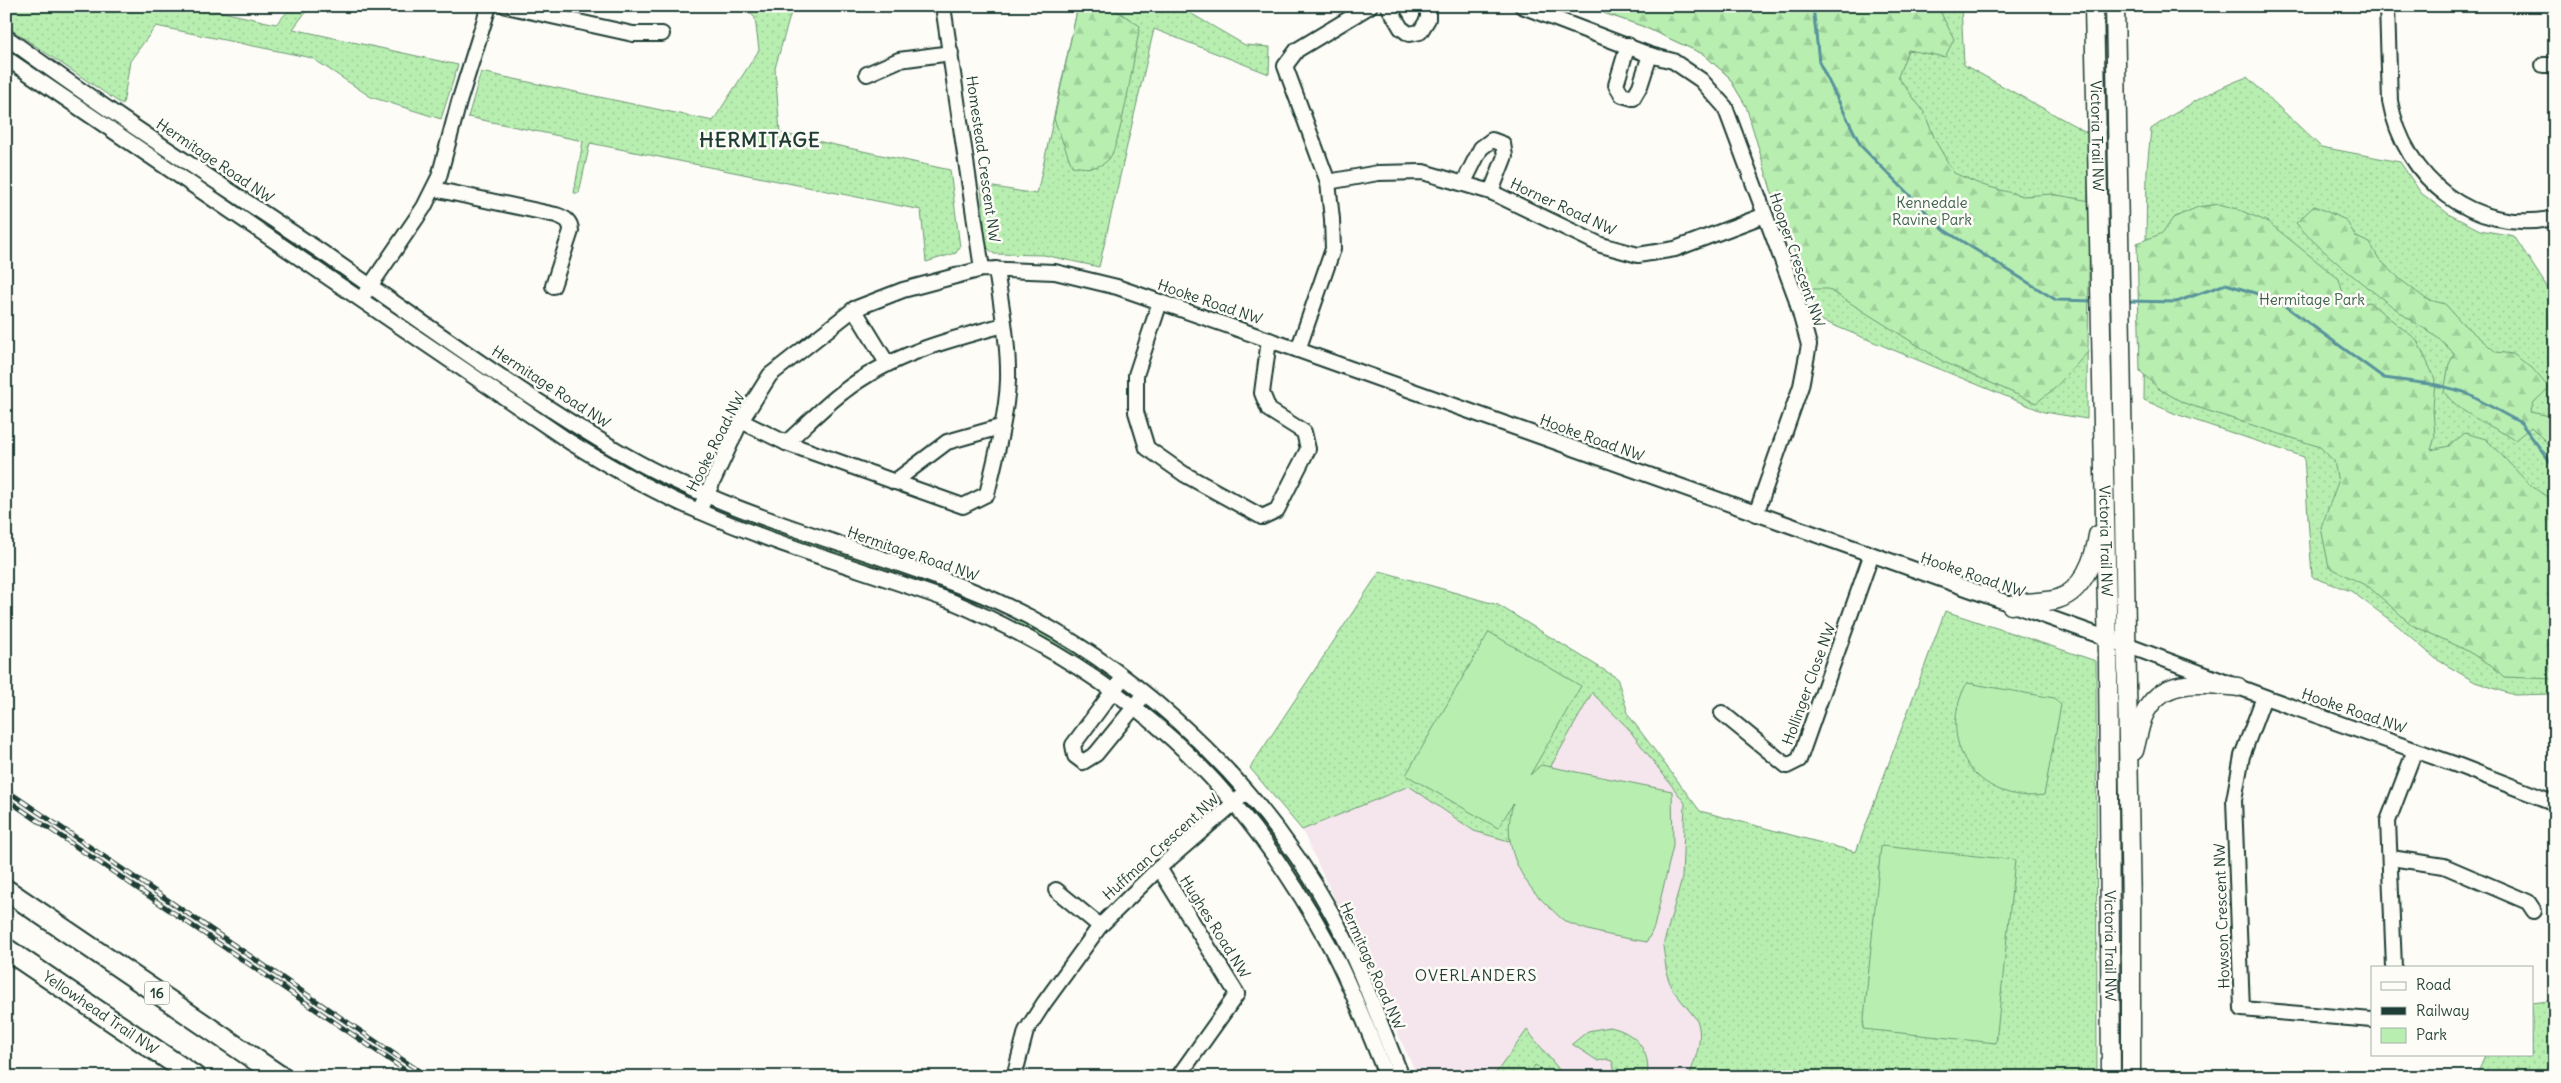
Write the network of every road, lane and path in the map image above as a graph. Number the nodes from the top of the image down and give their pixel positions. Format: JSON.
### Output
{"nodes":[{"id":1,"x":489,"y":6,"type":"edge"},
{"id":2,"x":506,"y":6,"type":"edge"},
{"id":3,"x":943,"y":6,"type":"edge"},
{"id":4,"x":1370,"y":6,"type":"edge"},
{"id":5,"x":1388,"y":6,"type":"edge"},
{"id":6,"x":1428,"y":6,"type":"edge"},
{"id":7,"x":1522,"y":6,"type":"edge"},
{"id":8,"x":2094,"y":6,"type":"edge"},
{"id":9,"x":2114,"y":6,"type":"edge"},
{"id":10,"x":2387,"y":6,"type":"edge"},
{"id":11,"x":662,"y":34,"type":"dead end"},
{"id":12,"x":6,"y":37,"type":"edge"},
{"id":13,"x":1628,"y":44,"type":"junction"},
{"id":14,"x":951,"y":53,"type":"junction"},
{"id":15,"x":1650,"y":55,"type":"junction"},
{"id":16,"x":6,"y":58,"type":"edge"},
{"id":17,"x":866,"y":74,"type":"dead end"},
{"id":18,"x":1328,"y":182,"type":"junction"},
{"id":19,"x":1464,"y":182,"type":"junction"},
{"id":20,"x":434,"y":189,"type":"junction"},
{"id":21,"x":1491,"y":192,"type":"junction"},
{"id":22,"x":1765,"y":215,"type":"junction"},
{"id":23,"x":2555,"y":218,"type":"edge"},
{"id":24,"x":989,"y":269,"type":"junction"},
{"id":25,"x":370,"y":286,"type":"junction"},
{"id":26,"x":553,"y":286,"type":"dead end"},
{"id":27,"x":361,"y":299,"type":"junction"},
{"id":28,"x":1160,"y":302,"type":"junction"},
{"id":29,"x":854,"y":309,"type":"junction"},
{"id":30,"x":1004,"y":325,"type":"junction"},
{"id":31,"x":1269,"y":340,"type":"junction"},
{"id":32,"x":1298,"y":350,"type":"junction"},
{"id":33,"x":887,"y":363,"type":"junction"},
{"id":34,"x":741,"y":421,"type":"junction"},
{"id":35,"x":1000,"y":427,"type":"junction"},
{"id":36,"x":786,"y":443,"type":"junction"},
{"id":37,"x":894,"y":482,"type":"junction"},
{"id":38,"x":2103,"y":492,"type":"junction"},
{"id":39,"x":706,"y":496,"type":"junction"},
{"id":40,"x":699,"y":512,"type":"junction"},
{"id":41,"x":1756,"y":514,"type":"junction"},
{"id":42,"x":1871,"y":556,"type":"junction"},
{"id":43,"x":2010,"y":605,"type":"junction"},
{"id":44,"x":2107,"y":638,"type":"junction"},
{"id":45,"x":2126,"y":645,"type":"junction"},
{"id":46,"x":1123,"y":678,"type":"junction"},
{"id":47,"x":2238,"y":687,"type":"junction"},
{"id":48,"x":1114,"y":690,"type":"junction"},
{"id":49,"x":1144,"y":696,"type":"junction"},
{"id":50,"x":2264,"y":697,"type":"junction"},
{"id":51,"x":1134,"y":706,"type":"junction"},
{"id":52,"x":1722,"y":713,"type":"dead end"},
{"id":53,"x":2415,"y":750,"type":"junction"},
{"id":54,"x":2129,"y":773,"type":"junction"},
{"id":55,"x":1247,"y":793,"type":"junction"},
{"id":56,"x":1234,"y":802,"type":"junction"},
{"id":57,"x":2555,"y":803,"type":"edge"},
{"id":58,"x":2391,"y":858,"type":"junction"},
{"id":59,"x":1159,"y":868,"type":"junction"},
{"id":60,"x":6,"y":890,"type":"edge"},
{"id":61,"x":1056,"y":890,"type":"dead end"},
{"id":62,"x":2534,"y":911,"type":"dead end"},
{"id":63,"x":1100,"y":926,"type":"junction"},
{"id":64,"x":6,"y":949,"type":"edge"},
{"id":65,"x":2394,"y":966,"type":"edge"},
{"id":66,"x":2371,"y":1020,"type":"edge"},
{"id":67,"x":1390,"y":1074,"type":"edge"},
{"id":68,"x":195,"y":1077,"type":"edge"},
{"id":69,"x":281,"y":1077,"type":"edge"},
{"id":70,"x":1014,"y":1077,"type":"edge"},
{"id":71,"x":1178,"y":1077,"type":"edge"},
{"id":72,"x":2111,"y":1077,"type":"edge"},
{"id":73,"x":2131,"y":1077,"type":"edge"}],
"edges":[{"from":1,"to":20,"type":"street"},
{"from":2,"to":11,"type":"street"},
{"from":3,"to":14,"type":"street","name":"Homestead Crescent NW"},
{"from":4,"to":18,"type":"street"},
{"from":5,"to":6,"type":"street"},
{"from":7,"to":13,"type":"street","name":"Hooper Crescent NW"},
{"from":8,"to":38,"type":"main road","name":"Victoria Trail NW"},
{"from":9,"to":45,"type":"main road","name":"Victoria Trail NW"},
{"from":10,"to":23,"type":"street"},
{"from":12,"to":25,"type":"street","name":"Hermitage Road NW"},
{"from":13,"to":15,"type":"street","name":"Hooper Crescent NW"},
{"from":13,"to":15,"type":"street"},
{"from":14,"to":17,"type":"street"},
{"from":14,"to":24,"type":"street","name":"Homestead Crescent NW"},
{"from":15,"to":22,"type":"street","name":"Hooper Crescent NW"},
{"from":16,"to":27,"type":"street","name":"Hermitage Road NW"},
{"from":18,"to":19,"type":"street","name":"Horner Road NW"},
{"from":18,"to":32,"type":"street"},
{"from":19,"to":21,"type":"street","name":"Horner Road NW"},
{"from":19,"to":21,"type":"street","name":"Horner Road NW"},
{"from":20,"to":25,"type":"street"},
{"from":20,"to":26,"type":"street"},
{"from":21,"to":22,"type":"street","name":"Horner Road NW"},
{"from":22,"to":41,"type":"street","name":"Hooper Crescent NW"},
{"from":24,"to":28,"type":"street","name":"Hooke Road NW"},
{"from":24,"to":29,"type":"street","name":"Hooke Road NW"},
{"from":24,"to":30,"type":"street","name":"Homestead Crescent NW"},
{"from":25,"to":27,"type":"street"},
{"from":25,"to":39,"type":"street","name":"Hermitage Road NW"},
{"from":27,"to":40,"type":"street","name":"Hermitage Road NW"},
{"from":28,"to":31,"type":"street","name":"Hooke Road NW"},
{"from":28,"to":31,"type":"street"},
{"from":29,"to":33,"type":"street"},
{"from":29,"to":34,"type":"street","name":"Hooke Road NW"},
{"from":30,"to":33,"type":"street"},
{"from":30,"to":35,"type":"street","name":"Homestead Crescent NW"},
{"from":31,"to":32,"type":"street","name":"Hooke Road NW"},
{"from":32,"to":41,"type":"street","name":"Hooke Road NW"},
{"from":33,"to":36,"type":"street"},
{"from":34,"to":36,"type":"street"},
{"from":34,"to":39,"type":"street","name":"Hooke Road NW"},
{"from":35,"to":37,"type":"street"},
{"from":35,"to":37,"type":"street","name":"Homestead Crescent NW"},
{"from":36,"to":37,"type":"street"},
{"from":38,"to":43,"type":"main road"},
{"from":38,"to":44,"type":"main road","name":"Victoria Trail NW"},
{"from":39,"to":40,"type":"street","name":"Hooke Road NW"},
{"from":39,"to":46,"type":"street","name":"Hermitage Road NW"},
{"from":40,"to":48,"type":"street","name":"Hermitage Road NW"},
{"from":41,"to":42,"type":"street","name":"Hooke Road NW"},
{"from":42,"to":43,"type":"street","name":"Hooke Road NW"},
{"from":42,"to":52,"type":"street","name":"Hollinger Close NW"},
{"from":43,"to":44,"type":"street","name":"Hooke Road NW"},
{"from":44,"to":45,"type":"street","name":"Hooke Road NW"},
{"from":44,"to":72,"type":"main road","name":"Victoria Trail NW"},
{"from":45,"to":47,"type":"street","name":"Hooke Road NW"},
{"from":45,"to":54,"type":"main road","name":"Victoria Trail NW"},
{"from":46,"to":48,"type":"street"},
{"from":46,"to":49,"type":"street","name":"Hermitage Road NW"},
{"from":47,"to":50,"type":"street","name":"Hooke Road NW"},
{"from":47,"to":54,"type":"main road"},
{"from":48,"to":51,"type":"street","name":"Hermitage Road NW"},
{"from":48,"to":51,"type":"street"},
{"from":49,"to":51,"type":"street"},
{"from":49,"to":55,"type":"street","name":"Hermitage Road NW"},
{"from":50,"to":53,"type":"street","name":"Hooke Road NW"},
{"from":50,"to":66,"type":"street","name":"Howson Crescent NW"},
{"from":51,"to":56,"type":"street","name":"Hermitage Road NW"},
{"from":53,"to":57,"type":"street","name":"Hooke Road NW"},
{"from":53,"to":58,"type":"street"},
{"from":54,"to":73,"type":"main road","name":"Victoria Trail NW"},
{"from":55,"to":56,"type":"street","name":"Huffman Crescent NW"},
{"from":55,"to":67,"type":"street","name":"Hermitage Road NW"},
{"from":56,"to":59,"type":"street","name":"Huffman Crescent NW"},
{"from":56,"to":67,"type":"street","name":"Hermitage Road NW"},
{"from":58,"to":62,"type":"street"},
{"from":58,"to":65,"type":"street"},
{"from":59,"to":63,"type":"street","name":"Huffman Crescent NW"},
{"from":59,"to":71,"type":"street","name":"Hughes Road NW"},
{"from":60,"to":69,"type":"highway","number":"16"},
{"from":61,"to":63,"type":"street"},
{"from":63,"to":70,"type":"street","name":"Huffman Crescent NW"},
{"from":64,"to":68,"type":"highway","name":"Yellowhead Trail NW"}]}
